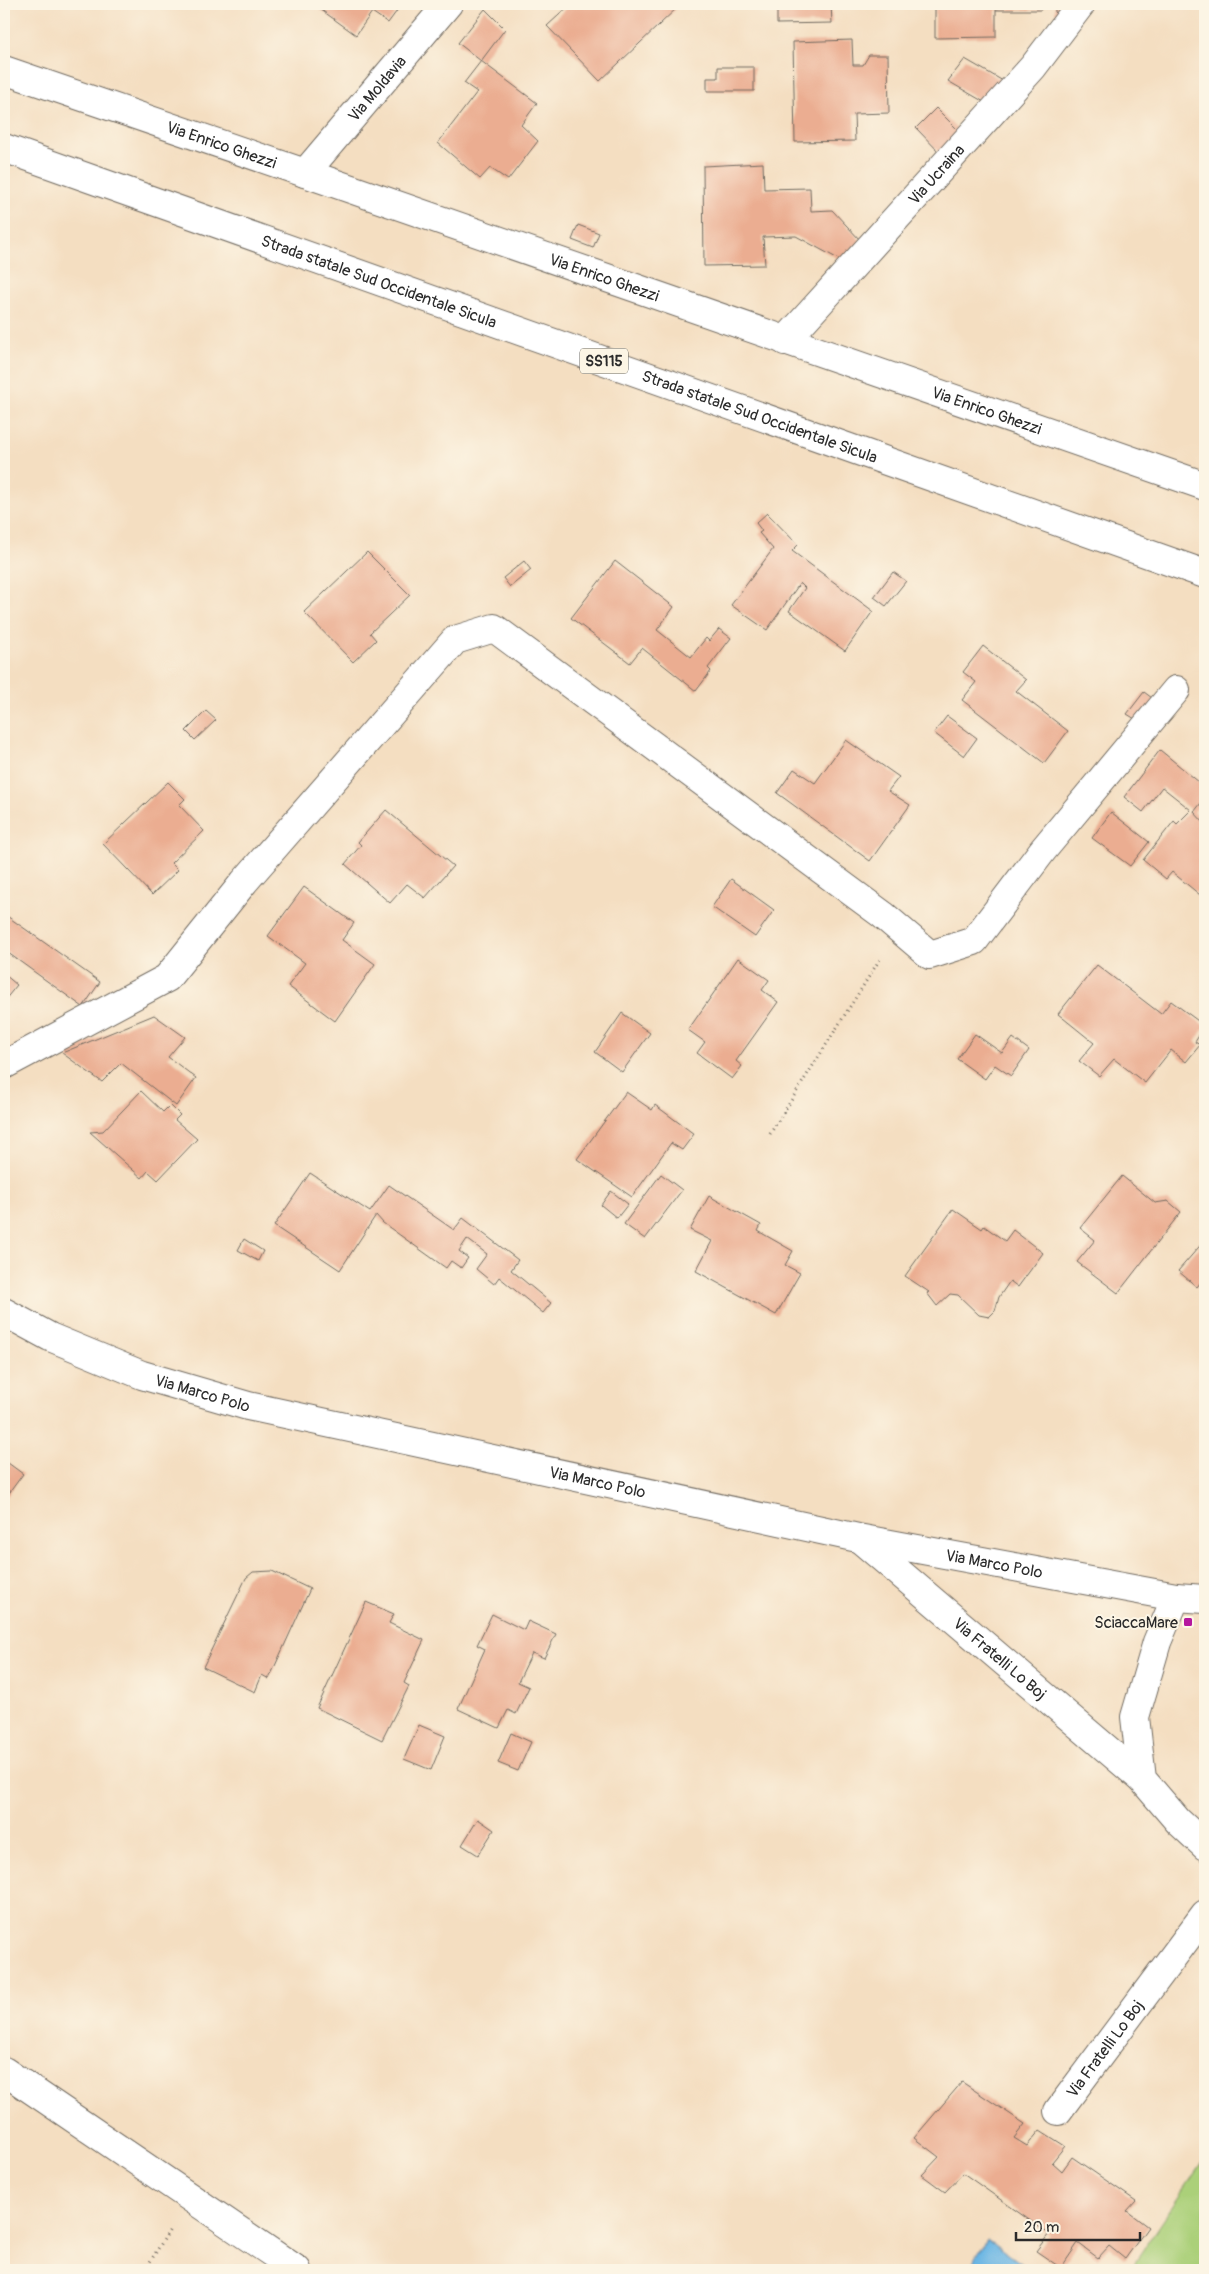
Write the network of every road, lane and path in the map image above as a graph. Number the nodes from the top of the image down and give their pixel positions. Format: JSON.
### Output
{"nodes":[{"id":1,"x":448,"y":4,"type":"edge"},
{"id":2,"x":1081,"y":4,"type":"edge"},
{"id":3,"x":4,"y":70,"type":"edge"},
{"id":4,"x":4,"y":148,"type":"edge"},
{"id":5,"x":305,"y":173,"type":"junction"},
{"id":6,"x":785,"y":341,"type":"junction"},
{"id":7,"x":1205,"y":486,"type":"edge"},
{"id":8,"x":1205,"y":574,"type":"edge"},
{"id":9,"x":1176,"y":690,"type":"dead end"},
{"id":10,"x":899,"y":929,"type":"junction"},
{"id":11,"x":4,"y":1065,"type":"edge"},
{"id":12,"x":770,"y":1134,"type":"dead end"},
{"id":13,"x":4,"y":1312,"type":"edge"},
{"id":14,"x":858,"y":1538,"type":"junction"},
{"id":15,"x":1176,"y":1597,"type":"junction"},
{"id":16,"x":1205,"y":1600,"type":"edge"},
{"id":17,"x":1142,"y":1778,"type":"junction"},
{"id":18,"x":1205,"y":1846,"type":"edge"},
{"id":19,"x":1205,"y":1914,"type":"edge"},
{"id":20,"x":4,"y":2071,"type":"edge"},
{"id":21,"x":1058,"y":2111,"type":"dead end"},
{"id":22,"x":189,"y":2197,"type":"junction"},
{"id":23,"x":145,"y":2270,"type":"edge"},
{"id":24,"x":297,"y":2270,"type":"edge"}],
"edges":[{"from":1,"to":5,"type":"street","name":"Via Moldavia"},
{"from":2,"to":6,"type":"street","name":"Via Ucraina"},
{"from":3,"to":5,"type":"street","name":"Via Enrico Ghezzi"},
{"from":4,"to":8,"type":"street","name":"Strada statale Sud Occidentale Sicula","number":"SS115"},
{"from":5,"to":6,"type":"street","name":"Via Enrico Ghezzi"},
{"from":6,"to":7,"type":"street","name":"Via Enrico Ghezzi"},
{"from":9,"to":10,"type":"street"},
{"from":10,"to":11,"type":"street"},
{"from":10,"to":12,"type":"path"},
{"from":13,"to":14,"type":"street","name":"Via Marco Polo"},
{"from":14,"to":15,"type":"street","name":"Via Marco Polo"},
{"from":14,"to":17,"type":"street","name":"Via Fratelli Lo Boj"},
{"from":15,"to":16,"type":"street","name":"Via Marco Polo"},
{"from":15,"to":17,"type":"street"},
{"from":17,"to":18,"type":"street","name":"Via Fratelli Lo Boj"},
{"from":19,"to":21,"type":"street","name":"Via Fratelli Lo Boj"},
{"from":20,"to":22,"type":"street"},
{"from":22,"to":23,"type":"path"},
{"from":22,"to":24,"type":"street"}]}
